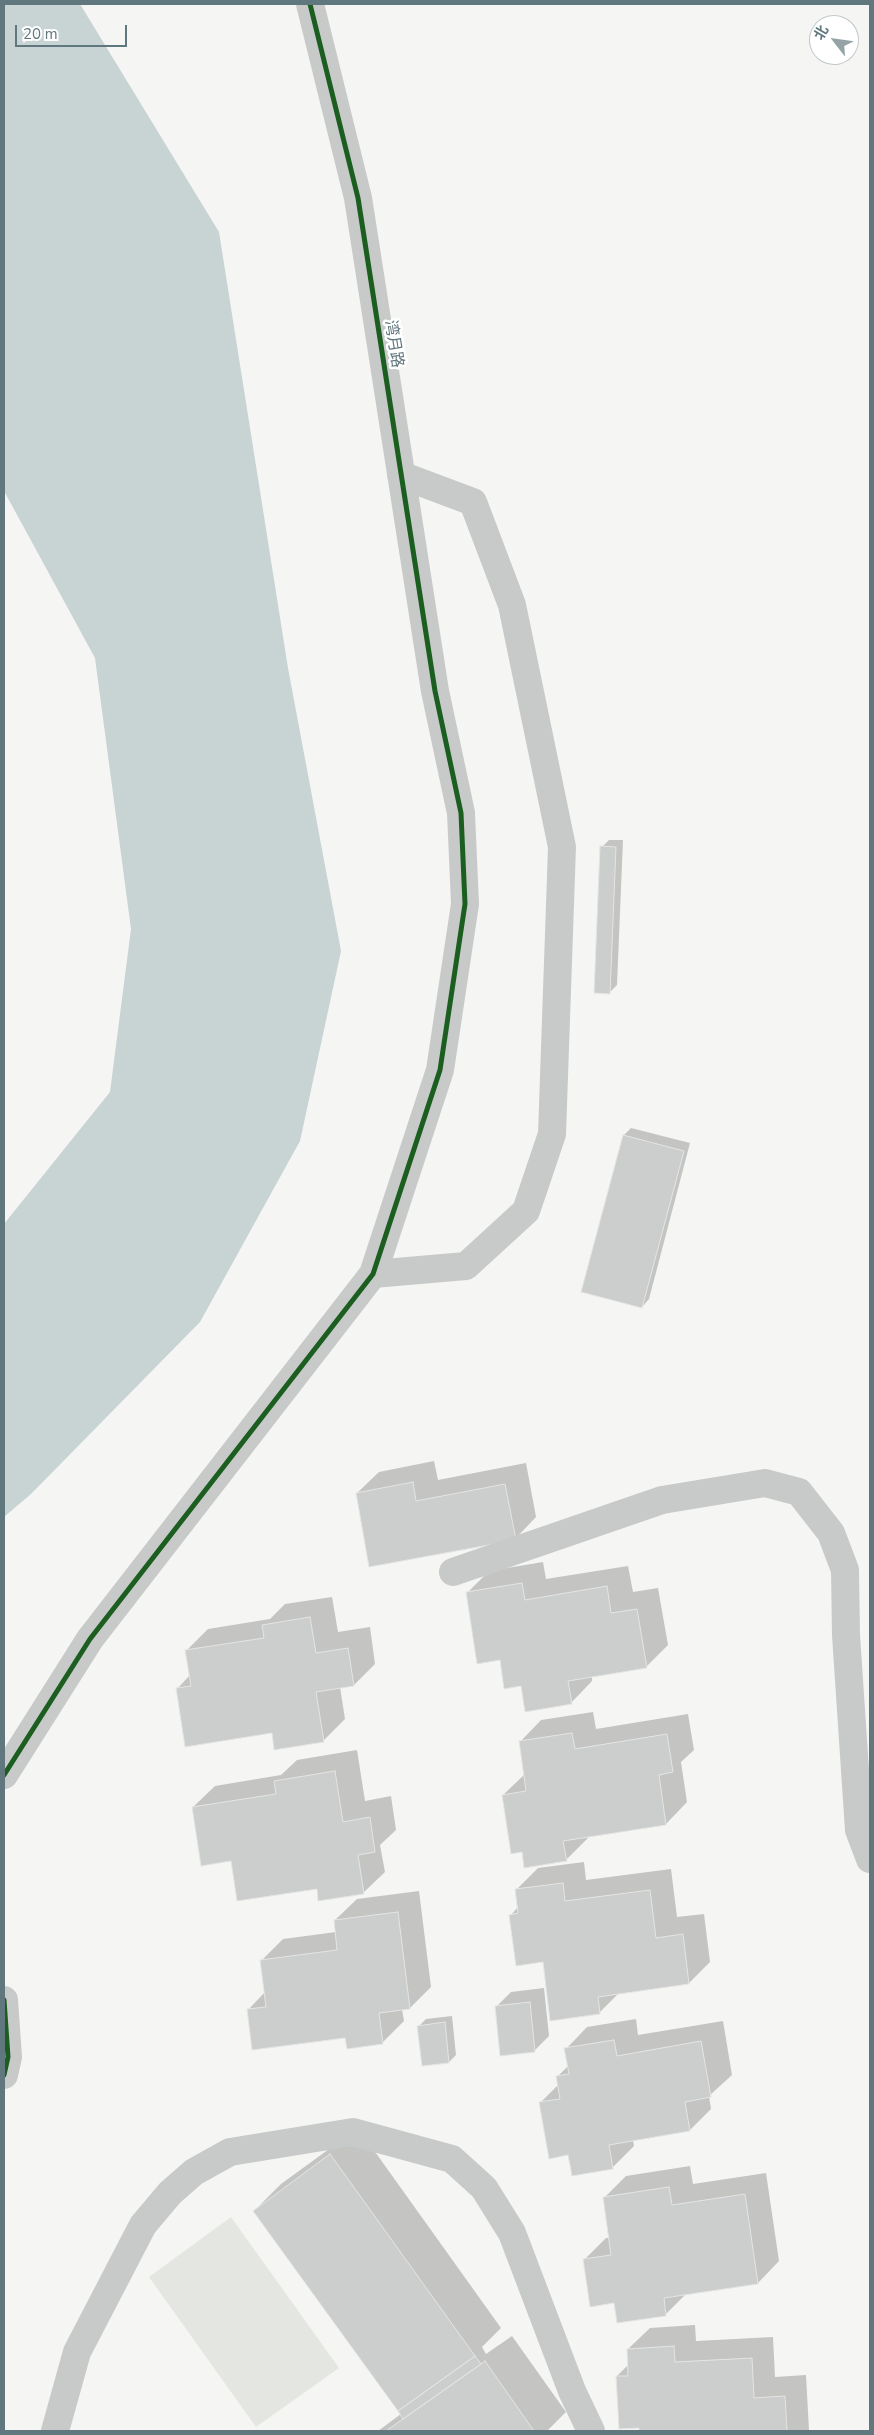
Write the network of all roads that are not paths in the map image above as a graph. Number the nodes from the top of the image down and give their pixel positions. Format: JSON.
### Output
{"nodes":[{"id":1,"x":310,"y":4,"type":"edge"},
{"id":2,"x":401,"y":475,"type":"junction"},
{"id":3,"x":373,"y":1274,"type":"junction"},
{"id":4,"x":453,"y":1572,"type":"dead end"},
{"id":5,"x":4,"y":1774,"type":"edge"},
{"id":6,"x":870,"y":1859,"type":"edge"},
{"id":7,"x":4,"y":2000,"type":"edge"},
{"id":8,"x":4,"y":2074,"type":"edge"},
{"id":9,"x":55,"y":2431,"type":"edge"},
{"id":10,"x":591,"y":2431,"type":"edge"}],
"edges":[{"from":1,"to":2,"type":"street","name":"湾月路"},
{"from":2,"to":3,"type":"street","name":"湾月路"},
{"from":2,"to":3,"type":"street"},
{"from":3,"to":5,"type":"street","name":"湾月路"},
{"from":4,"to":6,"type":"street"},
{"from":7,"to":8,"type":"street"},
{"from":9,"to":10,"type":"street"}]}
